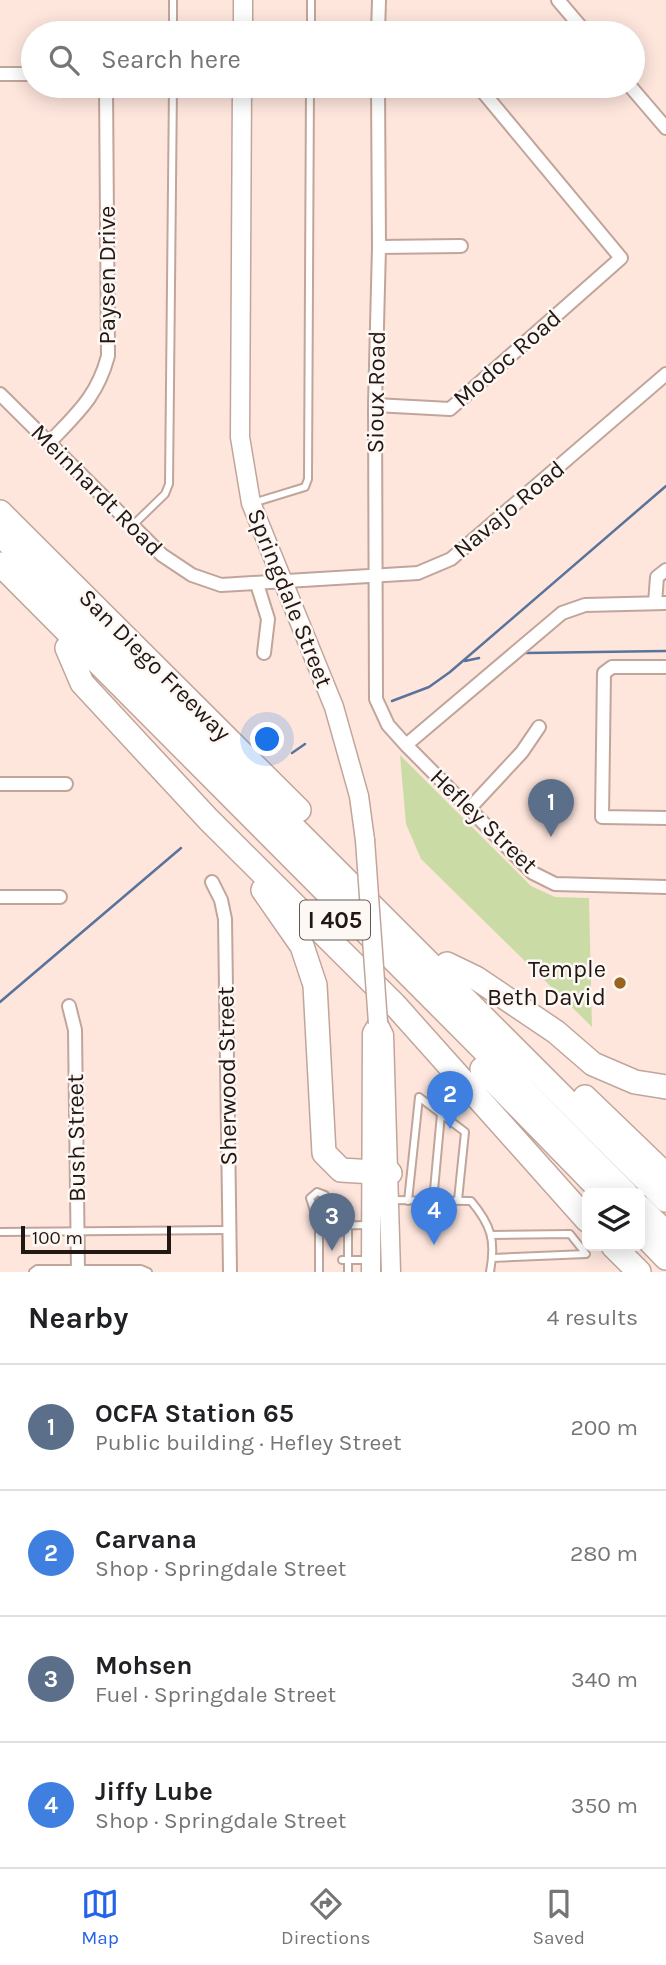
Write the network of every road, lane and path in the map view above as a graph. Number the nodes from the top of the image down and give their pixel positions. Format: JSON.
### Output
{"nodes":[{"id":1,"x":173,"y":0,"type":"edge"},
{"id":2,"x":243,"y":0,"type":"edge"},
{"id":3,"x":311,"y":0,"type":"edge"},
{"id":4,"x":379,"y":0,"type":"edge"},
{"id":5,"x":558,"y":0,"type":"edge"},
{"id":6,"x":173,"y":21,"type":"edge"},
{"id":7,"x":243,"y":21,"type":"edge"},
{"id":8,"x":311,"y":21,"type":"edge"},
{"id":9,"x":378,"y":21,"type":"edge"},
{"id":10,"x":576,"y":21,"type":"edge"},
{"id":11,"x":0,"y":74,"type":"edge"},
{"id":12,"x":21,"y":74,"type":"edge"},
{"id":13,"x":106,"y":98,"type":"edge"},
{"id":14,"x":173,"y":98,"type":"edge"},
{"id":15,"x":242,"y":98,"type":"edge"},
{"id":16,"x":310,"y":98,"type":"edge"},
{"id":17,"x":378,"y":98,"type":"edge"},
{"id":18,"x":488,"y":98,"type":"edge"},
{"id":19,"x":640,"y":98,"type":"edge"},
{"id":20,"x":666,"y":128,"type":"edge"},
{"id":21,"x":461,"y":246,"type":"dead end"},
{"id":22,"x":379,"y":247,"type":"junction"},
{"id":23,"x":666,"y":374,"type":"edge"},
{"id":24,"x":0,"y":394,"type":"edge"},
{"id":25,"x":375,"y":405,"type":"junction"},
{"id":26,"x":49,"y":443,"type":"junction"},
{"id":27,"x":251,"y":503,"type":"junction"},
{"id":28,"x":0,"y":512,"type":"edge"},
{"id":29,"x":132,"y":526,"type":"junction"},
{"id":30,"x":0,"y":534,"type":"edge"},
{"id":31,"x":0,"y":564,"type":"edge"},
{"id":32,"x":666,"y":570,"type":"edge"},
{"id":33,"x":375,"y":578,"type":"junction"},
{"id":34,"x":282,"y":579,"type":"junction"},
{"id":35,"x":0,"y":582,"type":"edge"},
{"id":36,"x":257,"y":584,"type":"junction"},
{"id":37,"x":661,"y":603,"type":"edge"},
{"id":38,"x":67,"y":648,"type":"junction"},
{"id":39,"x":264,"y":653,"type":"dead end"},
{"id":40,"x":666,"y":667,"type":"edge"},
{"id":41,"x":376,"y":699,"type":"joint"},
{"id":42,"x":539,"y":727,"type":"dead end"},
{"id":43,"x":406,"y":745,"type":"junction"},
{"id":44,"x":0,"y":784,"type":"edge"},
{"id":45,"x":66,"y":784,"type":"dead end"},
{"id":46,"x":469,"y":808,"type":"junction"},
{"id":47,"x":666,"y":818,"type":"edge"},
{"id":48,"x":208,"y":819,"type":"junction"},
{"id":49,"x":212,"y":882,"type":"dead end"},
{"id":50,"x":666,"y":887,"type":"edge"},
{"id":51,"x":0,"y":897,"type":"edge"},
{"id":52,"x":60,"y":897,"type":"dead end"},
{"id":53,"x":447,"y":964,"type":"junction"},
{"id":54,"x":69,"y":1006,"type":"dead end"},
{"id":55,"x":666,"y":1087,"type":"edge"},
{"id":56,"x":441,"y":1114,"type":"junction"},
{"id":57,"x":380,"y":1173,"type":"junction"},
{"id":58,"x":666,"y":1175,"type":"edge"},
{"id":59,"x":598,"y":1188,"type":"edge"},
{"id":60,"x":621,"y":1188,"type":"edge"},
{"id":61,"x":325,"y":1195,"type":"dead end"},
{"id":62,"x":399,"y":1200,"type":"junction"},
{"id":63,"x":433,"y":1200,"type":"junction"},
{"id":64,"x":458,"y":1200,"type":"junction"},
{"id":65,"x":666,"y":1200,"type":"edge"},
{"id":66,"x":340,"y":1203,"type":"dead end"},
{"id":67,"x":645,"y":1212,"type":"edge"},
{"id":68,"x":582,"y":1214,"type":"edge"},
{"id":69,"x":370,"y":1225,"type":"junction"},
{"id":70,"x":319,"y":1226,"type":"junction"},
{"id":71,"x":348,"y":1226,"type":"junction"},
{"id":72,"x":230,"y":1230,"type":"junction"},
{"id":73,"x":0,"y":1232,"type":"edge"},
{"id":74,"x":78,"y":1232,"type":"junction"},
{"id":75,"x":666,"y":1233,"type":"edge"},
{"id":76,"x":491,"y":1235,"type":"junction"},
{"id":77,"x":645,"y":1236,"type":"edge"},
{"id":78,"x":618,"y":1251,"type":"edge"},
{"id":79,"x":492,"y":1258,"type":"junction"},
{"id":80,"x":666,"y":1258,"type":"edge"},
{"id":81,"x":345,"y":1260,"type":"junction"},
{"id":82,"x":371,"y":1266,"type":"edge"},
{"id":83,"x":78,"y":1271,"type":"edge"},
{"id":84,"x":33,"y":1272,"type":"edge"},
{"id":85,"x":148,"y":1272,"type":"edge"},
{"id":86,"x":230,"y":1272,"type":"edge"},
{"id":87,"x":319,"y":1272,"type":"edge"},
{"id":88,"x":348,"y":1272,"type":"edge"},
{"id":89,"x":391,"y":1272,"type":"edge"},
{"id":90,"x":490,"y":1272,"type":"edge"},
{"id":91,"x":639,"y":1272,"type":"edge"}],
"edges":[{"from":1,"to":6,"type":"lane"},
{"from":2,"to":7,"type":"main road"},
{"from":3,"to":8,"type":"lane"},
{"from":4,"to":9,"type":"street"},
{"from":5,"to":10,"type":"street"},
{"from":11,"to":12,"type":"street"},
{"from":13,"to":26,"type":"street","name":"Paysen Drive"},
{"from":14,"to":29,"type":"lane"},
{"from":15,"to":27,"type":"main road","name":"Springdale Street"},
{"from":16,"to":27,"type":"lane"},
{"from":17,"to":22,"type":"street","name":"Sioux Road"},
{"from":18,"to":25,"type":"street","name":"Modoc Road"},
{"from":19,"to":20,"type":"street"},
{"from":21,"to":22,"type":"street"},
{"from":22,"to":25,"type":"street","name":"Sioux Road"},
{"from":23,"to":33,"type":"street","name":"Navajo Road"},
{"from":24,"to":26,"type":"street","name":"Meinhardt Road"},
{"from":25,"to":33,"type":"street","name":"Sioux Road"},
{"from":26,"to":29,"type":"street","name":"Meinhardt Road"},
{"from":27,"to":34,"type":"main road","name":"Springdale Street"},
{"from":28,"to":53,"type":"highway","name":"San Diego Freeway","number":"I 405"},
{"from":29,"to":36,"type":"street","name":"Meinhardt Road"},
{"from":30,"to":65,"type":"highway"},
{"from":31,"to":60,"type":"highway"},
{"from":32,"to":37,"type":"street"},
{"from":33,"to":34,"type":"street","name":"Navajo Road"},
{"from":33,"to":41,"type":"street","name":"Sioux Road"},
{"from":34,"to":36,"type":"street","name":"Meinhardt Road"},
{"from":34,"to":57,"type":"main road","name":"Springdale Street","bridge":true},
{"from":35,"to":38,"type":"highway","name":"San Diego Freeway","number":"I 405"},
{"from":36,"to":39,"type":"street"},
{"from":37,"to":43,"type":"street"},
{"from":38,"to":48,"type":"highway"},
{"from":38,"to":59,"type":"highway","name":"San Diego Freeway","number":"I 405"},
{"from":40,"to":47,"type":"street"},
{"from":41,"to":43,"type":"street","name":"Hefley Street"},
{"from":42,"to":46,"type":"street"},
{"from":43,"to":46,"type":"street","name":"Hefley Street"},
{"from":44,"to":45,"type":"street"},
{"from":46,"to":50,"type":"street","name":"Hefley Street"},
{"from":48,"to":57,"type":"highway"},
{"from":48,"to":68,"type":"highway"},
{"from":49,"to":72,"type":"street","name":"Sherwood Street"},
{"from":51,"to":52,"type":"street"},
{"from":53,"to":55,"type":"highway"},
{"from":53,"to":58,"type":"highway","name":"San Diego Freeway","number":"I 405"},
{"from":54,"to":74,"type":"street","name":"Bush Street"},
{"from":56,"to":62,"type":"lane"},
{"from":56,"to":63,"type":"lane"},
{"from":56,"to":64,"type":"lane"},
{"from":57,"to":62,"type":"main road","name":"Springdale Street"},
{"from":57,"to":69,"type":"main road","name":"Springdale Street"},
{"from":61,"to":70,"type":"lane"},
{"from":62,"to":63,"type":"lane"},
{"from":62,"to":89,"type":"main road","name":"Springdale Street"},
{"from":63,"to":64,"type":"lane"},
{"from":64,"to":76,"type":"lane"},
{"from":66,"to":71,"type":"lane"},
{"from":67,"to":75,"type":"highway"},
{"from":69,"to":71,"type":"lane"},
{"from":69,"to":82,"type":"main road","name":"Springdale Street"},
{"from":70,"to":71,"type":"lane"},
{"from":70,"to":87,"type":"lane"},
{"from":71,"to":81,"type":"lane"},
{"from":72,"to":74,"type":"lane"},
{"from":72,"to":86,"type":"street","name":"Sherwood Street"},
{"from":73,"to":74,"type":"lane"},
{"from":74,"to":83,"type":"street","name":"Bush Street"},
{"from":76,"to":79,"type":"lane"},
{"from":76,"to":79,"type":"lane"},
{"from":77,"to":80,"type":"highway"},
{"from":78,"to":91,"type":"highway"},
{"from":79,"to":90,"type":"lane"},
{"from":81,"to":82,"type":"lane"},
{"from":81,"to":88,"type":"lane"},
{"from":83,"to":84,"type":"lane"},
{"from":83,"to":85,"type":"lane"}]}
